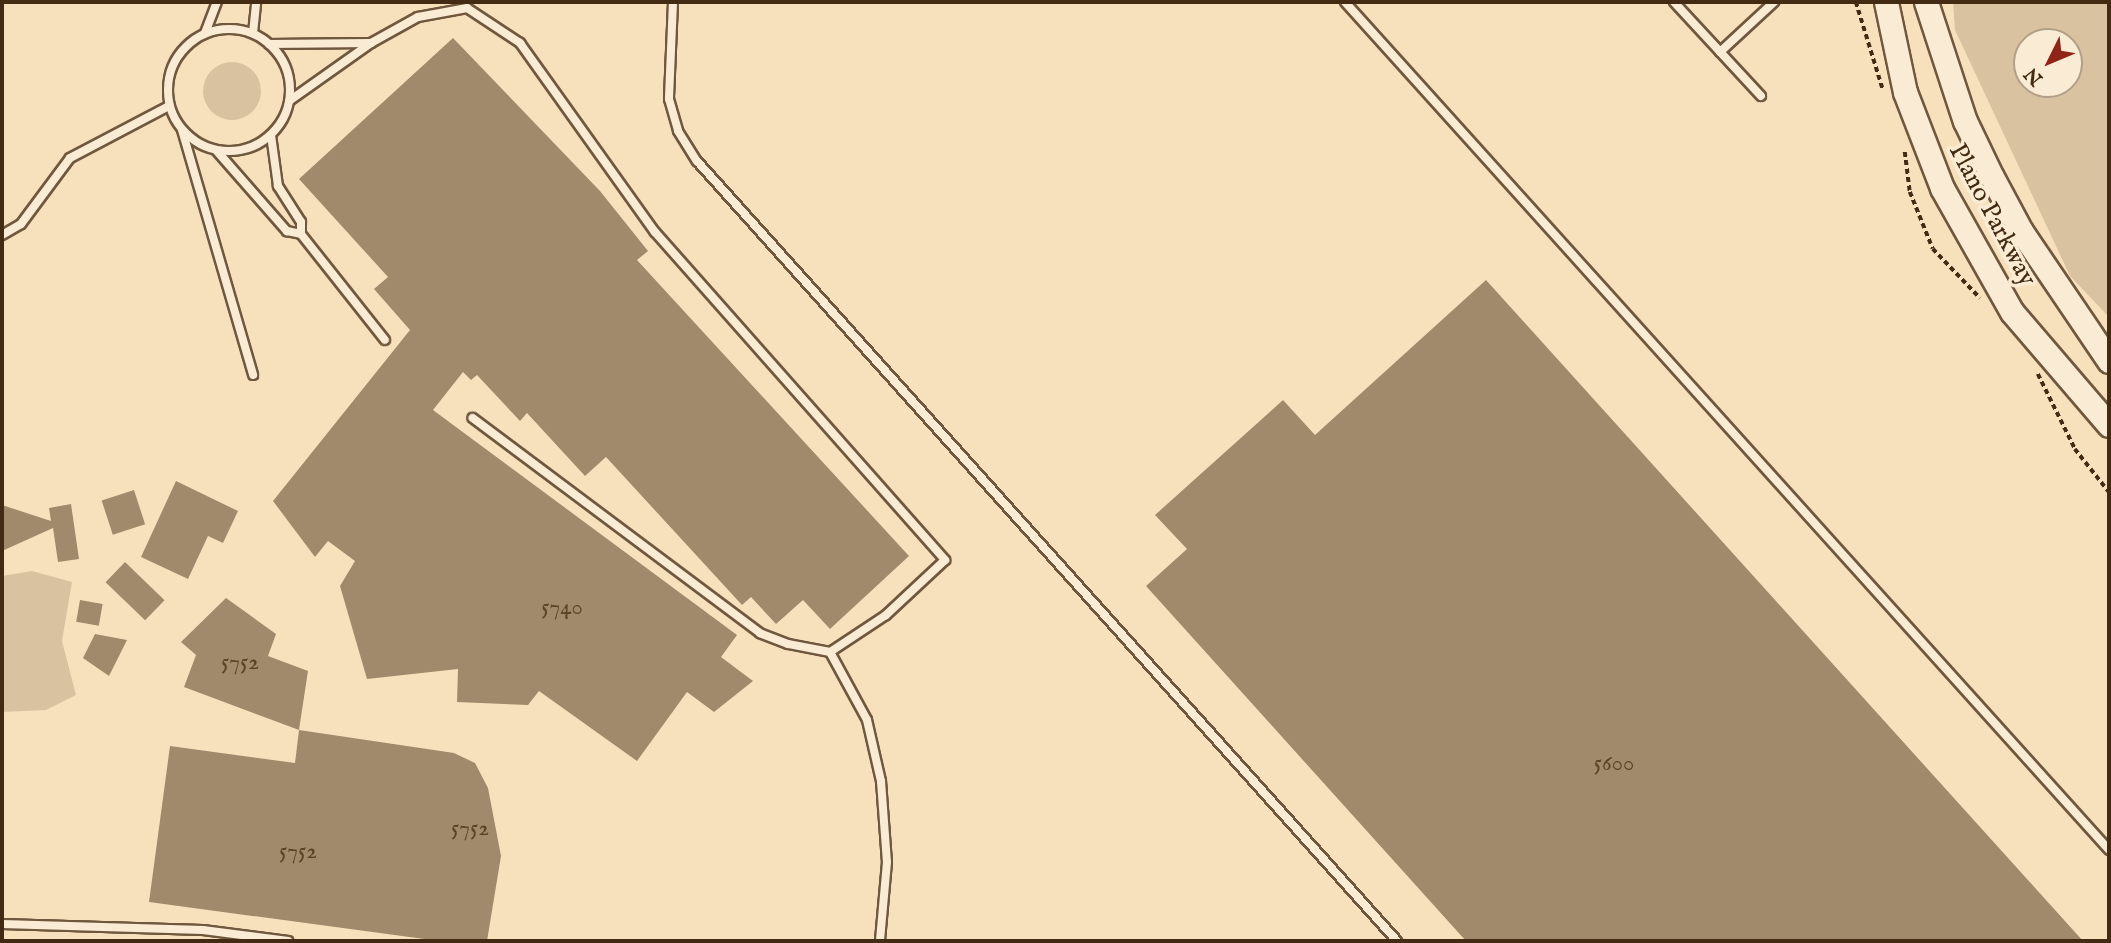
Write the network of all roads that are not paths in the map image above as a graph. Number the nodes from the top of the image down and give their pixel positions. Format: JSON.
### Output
{"nodes":[{"id":1,"x":217,"y":2,"type":"edge"},
{"id":2,"x":256,"y":2,"type":"edge"},
{"id":3,"x":673,"y":2,"type":"edge"},
{"id":4,"x":1345,"y":2,"type":"edge"},
{"id":5,"x":1674,"y":2,"type":"edge"},
{"id":6,"x":1774,"y":2,"type":"edge"},
{"id":7,"x":1886,"y":2,"type":"edge"},
{"id":8,"x":1926,"y":2,"type":"edge"},
{"id":9,"x":205,"y":33,"type":"junction"},
{"id":10,"x":253,"y":33,"type":"junction"},
{"id":11,"x":371,"y":43,"type":"junction"},
{"id":12,"x":269,"y":44,"type":"junction"},
{"id":13,"x":1720,"y":52,"type":"junction"},
{"id":14,"x":1760,"y":96,"type":"dead end"},
{"id":15,"x":289,"y":101,"type":"junction"},
{"id":16,"x":169,"y":106,"type":"junction"},
{"id":17,"x":182,"y":130,"type":"junction"},
{"id":18,"x":271,"y":135,"type":"junction"},
{"id":19,"x":216,"y":150,"type":"junction"},
{"id":20,"x":301,"y":234,"type":"junction"},
{"id":21,"x":2,"y":235,"type":"edge"},
{"id":22,"x":385,"y":341,"type":"dead end"},
{"id":23,"x":2109,"y":361,"type":"edge"},
{"id":24,"x":253,"y":375,"type":"dead end"},
{"id":25,"x":474,"y":418,"type":"dead end"},
{"id":26,"x":2109,"y":425,"type":"edge"},
{"id":27,"x":830,"y":652,"type":"junction"},
{"id":28,"x":2109,"y":850,"type":"edge"},
{"id":29,"x":2,"y":924,"type":"edge"},
{"id":30,"x":288,"y":941,"type":"edge"},
{"id":31,"x":880,"y":941,"type":"edge"},
{"id":32,"x":1397,"y":941,"type":"edge"}],
"edges":[{"from":1,"to":9,"type":"lane"},
{"from":2,"to":10,"type":"lane"},
{"from":3,"to":32,"type":"lane"},
{"from":4,"to":28,"type":"lane"},
{"from":5,"to":13,"type":"lane"},
{"from":6,"to":13,"type":"lane"},
{"from":7,"to":26,"type":"main road","name":"Plano Parkway"},
{"from":8,"to":23,"type":"main road","name":"Plano Parkway"},
{"from":9,"to":10,"type":"lane"},
{"from":9,"to":16,"type":"lane"},
{"from":10,"to":12,"type":"lane"},
{"from":11,"to":12,"type":"lane"},
{"from":11,"to":15,"type":"lane"},
{"from":11,"to":27,"type":"lane"},
{"from":12,"to":15,"type":"lane"},
{"from":13,"to":14,"type":"lane"},
{"from":15,"to":18,"type":"lane"},
{"from":16,"to":17,"type":"lane"},
{"from":16,"to":21,"type":"lane"},
{"from":17,"to":19,"type":"lane"},
{"from":17,"to":24,"type":"lane"},
{"from":18,"to":19,"type":"lane"},
{"from":18,"to":20,"type":"lane"},
{"from":19,"to":20,"type":"lane"},
{"from":20,"to":22,"type":"lane"},
{"from":25,"to":27,"type":"lane"},
{"from":27,"to":31,"type":"lane"},
{"from":29,"to":30,"type":"lane"}]}
